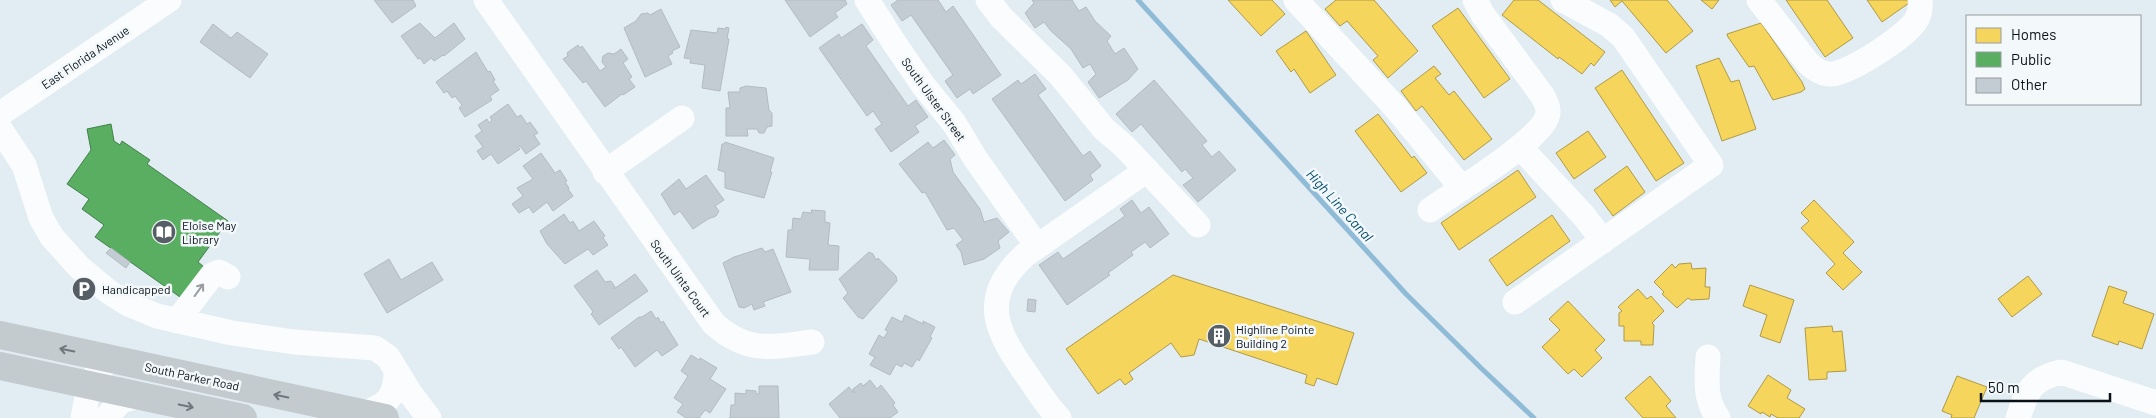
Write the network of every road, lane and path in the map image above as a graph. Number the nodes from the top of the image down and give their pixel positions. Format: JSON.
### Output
{"nodes":[{"id":1,"x":169,"y":0,"type":"edge"},
{"id":2,"x":486,"y":0,"type":"edge"},
{"id":3,"x":867,"y":0,"type":"edge"},
{"id":4,"x":988,"y":0,"type":"edge"},
{"id":5,"x":1296,"y":0,"type":"edge"},
{"id":6,"x":1475,"y":0,"type":"edge"},
{"id":7,"x":1563,"y":0,"type":"edge"},
{"id":8,"x":1759,"y":0,"type":"edge"},
{"id":9,"x":1920,"y":0,"type":"edge"},
{"id":10,"x":0,"y":114,"type":"edge"},
{"id":11,"x":682,"y":118,"type":"dead end"},
{"id":12,"x":0,"y":129,"type":"edge"},
{"id":13,"x":1520,"y":147,"type":"junction"},
{"id":14,"x":1147,"y":170,"type":"junction"},
{"id":15,"x":605,"y":172,"type":"junction"},
{"id":16,"x":1462,"y":188,"type":"junction"},
{"id":17,"x":1430,"y":210,"type":"dead end"},
{"id":18,"x":1198,"y":225,"type":"dead end"},
{"id":19,"x":1603,"y":240,"type":"junction"},
{"id":20,"x":1037,"y":246,"type":"junction"},
{"id":21,"x":228,"y":277,"type":"dead end"},
{"id":22,"x":1515,"y":302,"type":"dead end"},
{"id":23,"x":177,"y":321,"type":"junction"},
{"id":24,"x":0,"y":335,"type":"edge"},
{"id":25,"x":812,"y":342,"type":"dead end"},
{"id":26,"x":1708,"y":357,"type":"dead end"},
{"id":27,"x":113,"y":359,"type":"junction"},
{"id":28,"x":0,"y":366,"type":"edge"},
{"id":29,"x":396,"y":371,"type":"junction"},
{"id":30,"x":90,"y":385,"type":"junction"},
{"id":31,"x":138,"y":396,"type":"junction"},
{"id":32,"x":2156,"y":404,"type":"edge"},
{"id":33,"x":374,"y":416,"type":"edge"},
{"id":34,"x":82,"y":418,"type":"edge"},
{"id":35,"x":106,"y":418,"type":"edge"},
{"id":36,"x":243,"y":418,"type":"edge"},
{"id":37,"x":429,"y":418,"type":"edge"},
{"id":38,"x":1059,"y":418,"type":"edge"},
{"id":39,"x":1718,"y":418,"type":"edge"},
{"id":40,"x":2018,"y":418,"type":"edge"}],
"edges":[{"from":1,"to":10,"type":"street","name":"East Florida Avenue"},
{"from":2,"to":15,"type":"street","name":"South Uinta Court"},
{"from":3,"to":20,"type":"street","name":"South Ulster Street"},
{"from":4,"to":14,"type":"street"},
{"from":5,"to":16,"type":"street"},
{"from":6,"to":13,"type":"street"},
{"from":7,"to":19,"type":"street"},
{"from":8,"to":9,"type":"street"},
{"from":11,"to":15,"type":"street"},
{"from":12,"to":23,"type":"street"},
{"from":13,"to":16,"type":"street"},
{"from":13,"to":19,"type":"street"},
{"from":14,"to":18,"type":"street"},
{"from":14,"to":20,"type":"street"},
{"from":15,"to":25,"type":"street","name":"South Uinta Court"},
{"from":16,"to":17,"type":"street"},
{"from":19,"to":22,"type":"street"},
{"from":20,"to":38,"type":"street"},
{"from":23,"to":21,"type":"street","one_way":true},
{"from":23,"to":29,"type":"street"},
{"from":27,"to":24,"type":"main road","name":"South Parker Road","one_way":true},
{"from":26,"to":39,"type":"street"},
{"from":27,"to":30,"type":"street"},
{"from":33,"to":27,"type":"main road","name":"South Parker Road","one_way":true},
{"from":28,"to":30,"type":"main road"},
{"from":29,"to":33,"type":"street"},
{"from":29,"to":37,"type":"street"},
{"from":30,"to":31,"type":"main road"},
{"from":30,"to":34,"type":"street"},
{"from":31,"to":35,"type":"street"},
{"from":31,"to":36,"type":"main road","one_way":true},
{"from":32,"to":40,"type":"street"}]}
